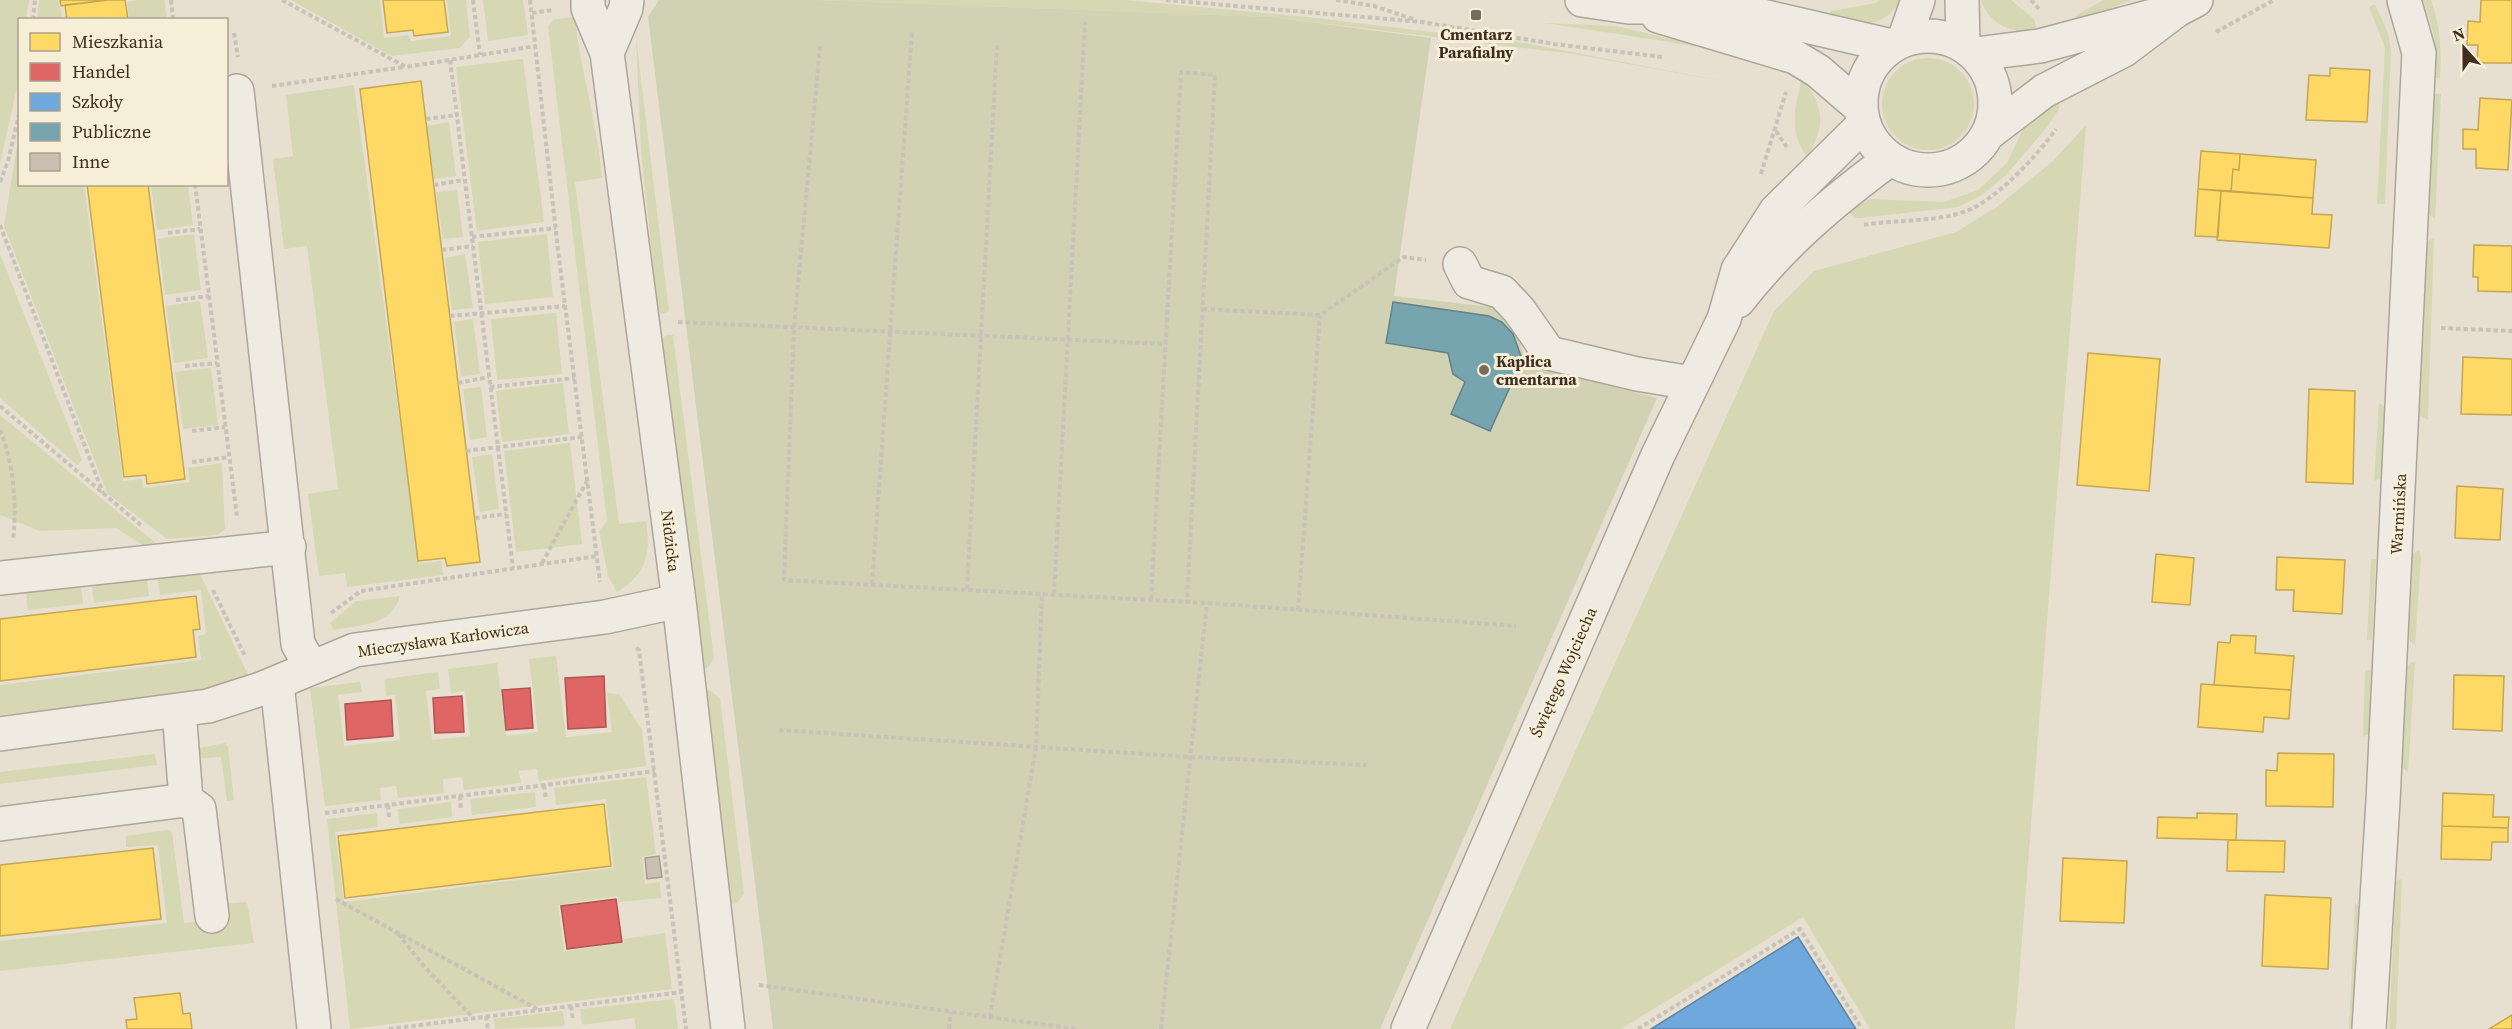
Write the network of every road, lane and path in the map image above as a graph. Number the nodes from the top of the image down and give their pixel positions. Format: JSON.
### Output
{"nodes":[{"id":1,"x":35,"y":0,"type":"edge"},
{"id":2,"x":171,"y":0,"type":"edge"},
{"id":3,"x":282,"y":0,"type":"edge"},
{"id":4,"x":473,"y":0,"type":"edge"},
{"id":5,"x":530,"y":0,"type":"edge"},
{"id":6,"x":588,"y":0,"type":"edge"},
{"id":7,"x":627,"y":0,"type":"edge"},
{"id":8,"x":1166,"y":0,"type":"edge"},
{"id":9,"x":1336,"y":0,"type":"edge"},
{"id":10,"x":1582,"y":0,"type":"edge"},
{"id":11,"x":1918,"y":0,"type":"edge"},
{"id":12,"x":1962,"y":0,"type":"edge"},
{"id":13,"x":2274,"y":0,"type":"edge"},
{"id":14,"x":2404,"y":0,"type":"edge"},
{"id":15,"x":2187,"y":5,"type":"edge"},
{"id":16,"x":1629,"y":7,"type":"junction"},
{"id":17,"x":33,"y":18,"type":"edge"},
{"id":18,"x":173,"y":18,"type":"edge"},
{"id":19,"x":1085,"y":22,"type":"dead end"},
{"id":20,"x":1422,"y":22,"type":"junction"},
{"id":21,"x":912,"y":31,"type":"dead end"},
{"id":22,"x":2212,"y":34,"type":"dead end"},
{"id":23,"x":1898,"y":43,"type":"junction"},
{"id":24,"x":997,"y":45,"type":"dead end"},
{"id":25,"x":536,"y":46,"type":"junction"},
{"id":26,"x":820,"y":46,"type":"dead end"},
{"id":27,"x":1969,"y":50,"type":"junction"},
{"id":28,"x":607,"y":53,"type":"junction"},
{"id":29,"x":480,"y":55,"type":"junction"},
{"id":30,"x":1666,"y":58,"type":"dead end"},
{"id":31,"x":450,"y":60,"type":"junction"},
{"id":32,"x":406,"y":67,"type":"junction"},
{"id":33,"x":237,"y":91,"type":"joint"},
{"id":34,"x":457,"y":115,"type":"junction"},
{"id":35,"x":1862,"y":116,"type":"junction"},
{"id":36,"x":18,"y":119,"type":"edge"},
{"id":37,"x":426,"y":119,"type":"dead end"},
{"id":38,"x":2058,"y":127,"type":"dead end"},
{"id":39,"x":1989,"y":133,"type":"junction"},
{"id":40,"x":1890,"y":159,"type":"junction"},
{"id":41,"x":464,"y":180,"type":"junction"},
{"id":42,"x":0,"y":182,"type":"edge"},
{"id":43,"x":434,"y":185,"type":"dead end"},
{"id":44,"x":195,"y":186,"type":"edge"},
{"id":45,"x":0,"y":225,"type":"edge"},
{"id":46,"x":1861,"y":226,"type":"dead end"},
{"id":47,"x":556,"y":228,"type":"junction"},
{"id":48,"x":200,"y":229,"type":"junction"},
{"id":49,"x":168,"y":233,"type":"dead end"},
{"id":50,"x":472,"y":237,"type":"junction"},
{"id":51,"x":473,"y":246,"type":"junction"},
{"id":52,"x":442,"y":250,"type":"dead end"},
{"id":53,"x":1460,"y":264,"type":"joint"},
{"id":54,"x":209,"y":296,"type":"junction"},
{"id":55,"x":176,"y":300,"type":"dead end"},
{"id":56,"x":565,"y":306,"type":"junction"},
{"id":57,"x":1203,"y":309,"type":"junction"},
{"id":58,"x":481,"y":313,"type":"junction"},
{"id":59,"x":1320,"y":315,"type":"junction"},
{"id":60,"x":450,"y":316,"type":"dead end"},
{"id":61,"x":1724,"y":319,"type":"junction"},
{"id":62,"x":678,"y":321,"type":"dead end"},
{"id":63,"x":794,"y":328,"type":"junction"},
{"id":64,"x":2437,"y":328,"type":"dead end"},
{"id":65,"x":2512,"y":331,"type":"edge"},
{"id":66,"x":890,"y":332,"type":"junction"},
{"id":67,"x":979,"y":335,"type":"junction"},
{"id":68,"x":1069,"y":340,"type":"junction"},
{"id":69,"x":1165,"y":344,"type":"junction"},
{"id":70,"x":217,"y":363,"type":"junction"},
{"id":71,"x":185,"y":366,"type":"dead end"},
{"id":72,"x":489,"y":377,"type":"junction"},
{"id":73,"x":575,"y":378,"type":"junction"},
{"id":74,"x":458,"y":383,"type":"dead end"},
{"id":75,"x":1692,"y":383,"type":"junction"},
{"id":76,"x":490,"y":387,"type":"junction"},
{"id":77,"x":0,"y":406,"type":"edge"},
{"id":78,"x":225,"y":427,"type":"junction"},
{"id":79,"x":0,"y":430,"type":"edge"},
{"id":80,"x":192,"y":431,"type":"dead end"},
{"id":81,"x":582,"y":437,"type":"junction"},
{"id":82,"x":498,"y":447,"type":"junction"},
{"id":83,"x":466,"y":452,"type":"dead end"},
{"id":84,"x":229,"y":457,"type":"junction"},
{"id":85,"x":192,"y":462,"type":"dead end"},
{"id":86,"x":588,"y":480,"type":"junction"},
{"id":87,"x":103,"y":493,"type":"junction"},
{"id":88,"x":506,"y":514,"type":"junction"},
{"id":89,"x":475,"y":518,"type":"dead end"},
{"id":90,"x":289,"y":547,"type":"junction"},
{"id":91,"x":241,"y":552,"type":"junction"},
{"id":92,"x":597,"y":556,"type":"junction"},
{"id":93,"x":184,"y":558,"type":"junction"},
{"id":94,"x":541,"y":564,"type":"junction"},
{"id":95,"x":513,"y":568,"type":"junction"},
{"id":96,"x":3,"y":577,"type":"edge"},
{"id":97,"x":872,"y":585,"type":"junction"},
{"id":98,"x":967,"y":590,"type":"junction"},
{"id":99,"x":1042,"y":594,"type":"junction"},
{"id":100,"x":1054,"y":594,"type":"junction"},
{"id":101,"x":1151,"y":599,"type":"junction"},
{"id":102,"x":679,"y":601,"type":"junction"},
{"id":103,"x":1187,"y":602,"type":"junction"},
{"id":104,"x":1207,"y":603,"type":"junction"},
{"id":105,"x":1298,"y":610,"type":"junction"},
{"id":106,"x":606,"y":617,"type":"junction"},
{"id":107,"x":1516,"y":626,"type":"dead end"},
{"id":108,"x":305,"y":656,"type":"junction"},
{"id":109,"x":277,"y":683,"type":"junction"},
{"id":110,"x":179,"y":710,"type":"junction"},
{"id":111,"x":779,"y":730,"type":"dead end"},
{"id":112,"x":0,"y":734,"type":"edge"},
{"id":113,"x":1036,"y":747,"type":"junction"},
{"id":114,"x":1190,"y":757,"type":"junction"},
{"id":115,"x":1366,"y":765,"type":"dead end"},
{"id":116,"x":655,"y":771,"type":"junction"},
{"id":117,"x":544,"y":785,"type":"junction"},
{"id":118,"x":460,"y":796,"type":"junction"},
{"id":119,"x":186,"y":800,"type":"junction"},
{"id":120,"x":546,"y":800,"type":"dead end"},
{"id":121,"x":388,"y":805,"type":"junction"},
{"id":122,"x":461,"y":811,"type":"dead end"},
{"id":123,"x":320,"y":814,"type":"dead end"},
{"id":124,"x":389,"y":819,"type":"dead end"},
{"id":125,"x":0,"y":824,"type":"edge"},
{"id":126,"x":330,"y":895,"type":"dead end"},
{"id":127,"x":212,"y":916,"type":"dead end"},
{"id":128,"x":396,"y":932,"type":"junction"},
{"id":129,"x":758,"y":985,"type":"dead end"},
{"id":130,"x":682,"y":992,"type":"junction"},
{"id":131,"x":571,"y":1006,"type":"junction"},
{"id":132,"x":538,"y":1010,"type":"junction"},
{"id":133,"x":951,"y":1012,"type":"junction"},
{"id":134,"x":486,"y":1017,"type":"junction"},
{"id":135,"x":990,"y":1017,"type":"junction"},
{"id":136,"x":473,"y":1018,"type":"junction"},
{"id":137,"x":573,"y":1020,"type":"dead end"},
{"id":138,"x":411,"y":1028,"type":"edge"},
{"id":139,"x":314,"y":1029,"type":"edge"},
{"id":140,"x":389,"y":1029,"type":"edge"},
{"id":141,"x":488,"y":1029,"type":"edge"},
{"id":142,"x":686,"y":1029,"type":"edge"},
{"id":143,"x":728,"y":1029,"type":"edge"},
{"id":144,"x":950,"y":1029,"type":"edge"},
{"id":145,"x":1076,"y":1029,"type":"edge"},
{"id":146,"x":1161,"y":1029,"type":"edge"},
{"id":147,"x":1408,"y":1029,"type":"edge"},
{"id":148,"x":1638,"y":1029,"type":"edge"},
{"id":149,"x":1862,"y":1029,"type":"edge"},
{"id":150,"x":2369,"y":1029,"type":"edge"}],
"edges":[{"from":1,"to":17,"type":"path"},
{"from":2,"to":18,"type":"path"},
{"from":3,"to":32,"type":"path"},
{"from":4,"to":29,"type":"path"},
{"from":5,"to":25,"type":"path"},
{"from":6,"to":28,"type":"street"},
{"from":7,"to":28,"type":"street"},
{"from":8,"to":20,"type":"path"},
{"from":9,"to":20,"type":"path"},
{"from":10,"to":16,"type":"street"},
{"from":11,"to":23,"type":"street"},
{"from":12,"to":27,"type":"street"},
{"from":13,"to":22,"type":"path"},
{"from":14,"to":150,"type":"street","name":"Warmińska"},
{"from":15,"to":27,"type":"street"},
{"from":15,"to":39,"type":"street"},
{"from":16,"to":23,"type":"street"},
{"from":16,"to":35,"type":"street"},
{"from":19,"to":68,"type":"path"},
{"from":20,"to":30,"type":"path"},
{"from":21,"to":66,"type":"path"},
{"from":23,"to":27,"type":"street"},
{"from":23,"to":35,"type":"street"},
{"from":24,"to":67,"type":"path"},
{"from":25,"to":29,"type":"path"},
{"from":25,"to":47,"type":"path"},
{"from":26,"to":63,"type":"path"},
{"from":27,"to":39,"type":"street"},
{"from":28,"to":102,"type":"street","name":"Nidzicka"},
{"from":29,"to":31,"type":"path"},
{"from":31,"to":32,"type":"path"},
{"from":31,"to":34,"type":"path"},
{"from":32,"to":33,"type":"path"},
{"from":33,"to":90,"type":"street"},
{"from":34,"to":37,"type":"path"},
{"from":34,"to":41,"type":"path"},
{"from":35,"to":40,"type":"street"},
{"from":35,"to":61,"type":"street"},
{"from":36,"to":42,"type":"path"},
{"from":38,"to":46,"type":"path"},
{"from":39,"to":40,"type":"street"},
{"from":40,"to":61,"type":"street"},
{"from":41,"to":43,"type":"path"},
{"from":41,"to":50,"type":"path"},
{"from":44,"to":48,"type":"path"},
{"from":45,"to":87,"type":"path"},
{"from":47,"to":50,"type":"path"},
{"from":47,"to":56,"type":"path"},
{"from":48,"to":49,"type":"path"},
{"from":48,"to":54,"type":"path"},
{"from":50,"to":51,"type":"path"},
{"from":51,"to":52,"type":"path"},
{"from":51,"to":58,"type":"path"},
{"from":53,"to":59,"type":"path"},
{"from":53,"to":75,"type":"street"},
{"from":54,"to":55,"type":"path"},
{"from":54,"to":70,"type":"path"},
{"from":56,"to":58,"type":"path"},
{"from":56,"to":73,"type":"path"},
{"from":57,"to":59,"type":"path"},
{"from":57,"to":69,"type":"path"},
{"from":57,"to":103,"type":"path"},
{"from":58,"to":60,"type":"path"},
{"from":58,"to":72,"type":"path"},
{"from":59,"to":105,"type":"path"},
{"from":61,"to":75,"type":"street","name":"Świętego Wojciecha"},
{"from":62,"to":63,"type":"path"},
{"from":63,"to":66,"type":"path"},
{"from":63,"to":97,"type":"path"},
{"from":64,"to":65,"type":"path"},
{"from":66,"to":67,"type":"path"},
{"from":66,"to":97,"type":"path"},
{"from":67,"to":68,"type":"path"},
{"from":67,"to":98,"type":"path"},
{"from":68,"to":69,"type":"path"},
{"from":68,"to":100,"type":"path"},
{"from":69,"to":101,"type":"path"},
{"from":70,"to":71,"type":"path"},
{"from":70,"to":78,"type":"path"},
{"from":72,"to":74,"type":"path"},
{"from":72,"to":76,"type":"path"},
{"from":73,"to":76,"type":"path"},
{"from":73,"to":81,"type":"path"},
{"from":75,"to":147,"type":"street","name":"Świętego Wojciecha"},
{"from":76,"to":82,"type":"path"},
{"from":77,"to":87,"type":"path"},
{"from":78,"to":80,"type":"path"},
{"from":78,"to":84,"type":"path"},
{"from":79,"to":96,"type":"path"},
{"from":81,"to":82,"type":"path"},
{"from":81,"to":86,"type":"path"},
{"from":82,"to":83,"type":"path"},
{"from":82,"to":88,"type":"path"},
{"from":84,"to":85,"type":"path"},
{"from":84,"to":91,"type":"path"},
{"from":86,"to":92,"type":"path"},
{"from":86,"to":94,"type":"path"},
{"from":87,"to":93,"type":"path"},
{"from":88,"to":89,"type":"path"},
{"from":88,"to":95,"type":"path"},
{"from":90,"to":91,"type":"street"},
{"from":90,"to":108,"type":"street"},
{"from":91,"to":93,"type":"street"},
{"from":92,"to":94,"type":"path"},
{"from":92,"to":106,"type":"path"},
{"from":93,"to":96,"type":"street"},
{"from":94,"to":95,"type":"path"},
{"from":95,"to":108,"type":"path"},
{"from":97,"to":98,"type":"path"},
{"from":98,"to":99,"type":"path"},
{"from":99,"to":100,"type":"path"},
{"from":99,"to":113,"type":"path"},
{"from":100,"to":101,"type":"path"},
{"from":101,"to":103,"type":"path"},
{"from":102,"to":106,"type":"street","name":"Mieczysława Karłowicza"},
{"from":102,"to":143,"type":"street","name":"Nidzicka"},
{"from":103,"to":104,"type":"path"},
{"from":104,"to":105,"type":"path"},
{"from":104,"to":114,"type":"path"},
{"from":105,"to":107,"type":"path"},
{"from":106,"to":108,"type":"street","name":"Mieczysława Karłowicza"},
{"from":106,"to":116,"type":"path"},
{"from":108,"to":109,"type":"street","name":"Mieczysława Karłowicza"},
{"from":109,"to":110,"type":"street","name":"Mieczysława Karłowicza"},
{"from":109,"to":139,"type":"street"},
{"from":110,"to":112,"type":"street","name":"Mieczysława Karłowicza"},
{"from":110,"to":119,"type":"street"},
{"from":111,"to":113,"type":"path"},
{"from":113,"to":114,"type":"path"},
{"from":113,"to":135,"type":"path"},
{"from":114,"to":115,"type":"path"},
{"from":114,"to":146,"type":"path"},
{"from":116,"to":117,"type":"path"},
{"from":116,"to":130,"type":"path"},
{"from":117,"to":118,"type":"path"},
{"from":117,"to":120,"type":"path"},
{"from":118,"to":121,"type":"path"},
{"from":118,"to":122,"type":"path"},
{"from":119,"to":125,"type":"street"},
{"from":119,"to":127,"type":"street"},
{"from":121,"to":123,"type":"path"},
{"from":121,"to":124,"type":"path"},
{"from":126,"to":128,"type":"path"},
{"from":128,"to":132,"type":"path"},
{"from":128,"to":136,"type":"path"},
{"from":129,"to":133,"type":"path"},
{"from":130,"to":131,"type":"path"},
{"from":130,"to":142,"type":"path"},
{"from":131,"to":132,"type":"path"},
{"from":131,"to":137,"type":"path"},
{"from":132,"to":134,"type":"path"},
{"from":133,"to":135,"type":"path"},
{"from":133,"to":144,"type":"path"},
{"from":134,"to":136,"type":"path"},
{"from":134,"to":141,"type":"path"},
{"from":135,"to":145,"type":"path"},
{"from":136,"to":138,"type":"path"},
{"from":138,"to":140,"type":"path"},
{"from":148,"to":149,"type":"path"}]}
